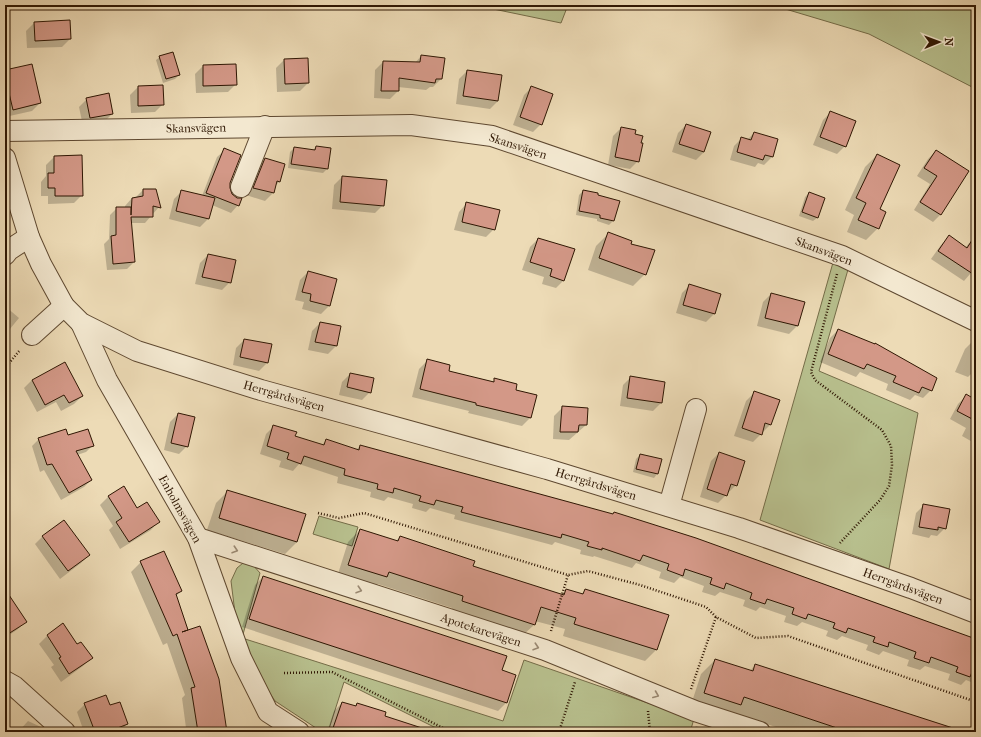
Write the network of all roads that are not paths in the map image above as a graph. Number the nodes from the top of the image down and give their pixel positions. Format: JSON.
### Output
{"nodes":[{"id":1,"x":265,"y":126,"type":"junction"},
{"id":2,"x":5,"y":131,"type":"edge"},
{"id":3,"x":5,"y":158,"type":"edge"},
{"id":4,"x":241,"y":187,"type":"dead end"},
{"id":5,"x":29,"y":237,"type":"junction"},
{"id":6,"x":5,"y":255,"type":"edge"},
{"id":7,"x":64,"y":306,"type":"junction"},
{"id":8,"x":976,"y":321,"type":"edge"},
{"id":9,"x":81,"y":323,"type":"junction"},
{"id":10,"x":32,"y":335,"type":"road end"},
{"id":11,"x":696,"y":409,"type":"dead end"},
{"id":12,"x":669,"y":506,"type":"junction"},
{"id":13,"x":198,"y":538,"type":"junction"},
{"id":14,"x":976,"y":613,"type":"edge"},
{"id":15,"x":5,"y":681,"type":"edge"},
{"id":16,"x":65,"y":732,"type":"edge"},
{"id":17,"x":299,"y":732,"type":"edge"},
{"id":18,"x":760,"y":732,"type":"edge"}],
"edges":[{"from":1,"to":2,"type":"street","name":"Skansvägen"},
{"from":1,"to":4,"type":"street"},
{"from":1,"to":8,"type":"street","name":"Skansvägen"},
{"from":3,"to":5,"type":"street","name":"Herrgårdsvägen"},
{"from":5,"to":6,"type":"street"},
{"from":5,"to":7,"type":"street","name":"Herrgårdsvägen"},
{"from":7,"to":9,"type":"street","name":"Herrgårdsvägen"},
{"from":7,"to":10,"type":"street"},
{"from":9,"to":12,"type":"street","name":"Herrgårdsvägen"},
{"from":9,"to":13,"type":"street","name":"Enholmsvägen"},
{"from":11,"to":12,"type":"street"},
{"from":12,"to":14,"type":"street","name":"Herrgårdsvägen"},
{"from":13,"to":17,"type":"street","name":"Enholmsvägen"},
{"from":13,"to":18,"type":"street","name":"Apotekarevägen","one_way":true},
{"from":15,"to":16,"type":"street"}]}
